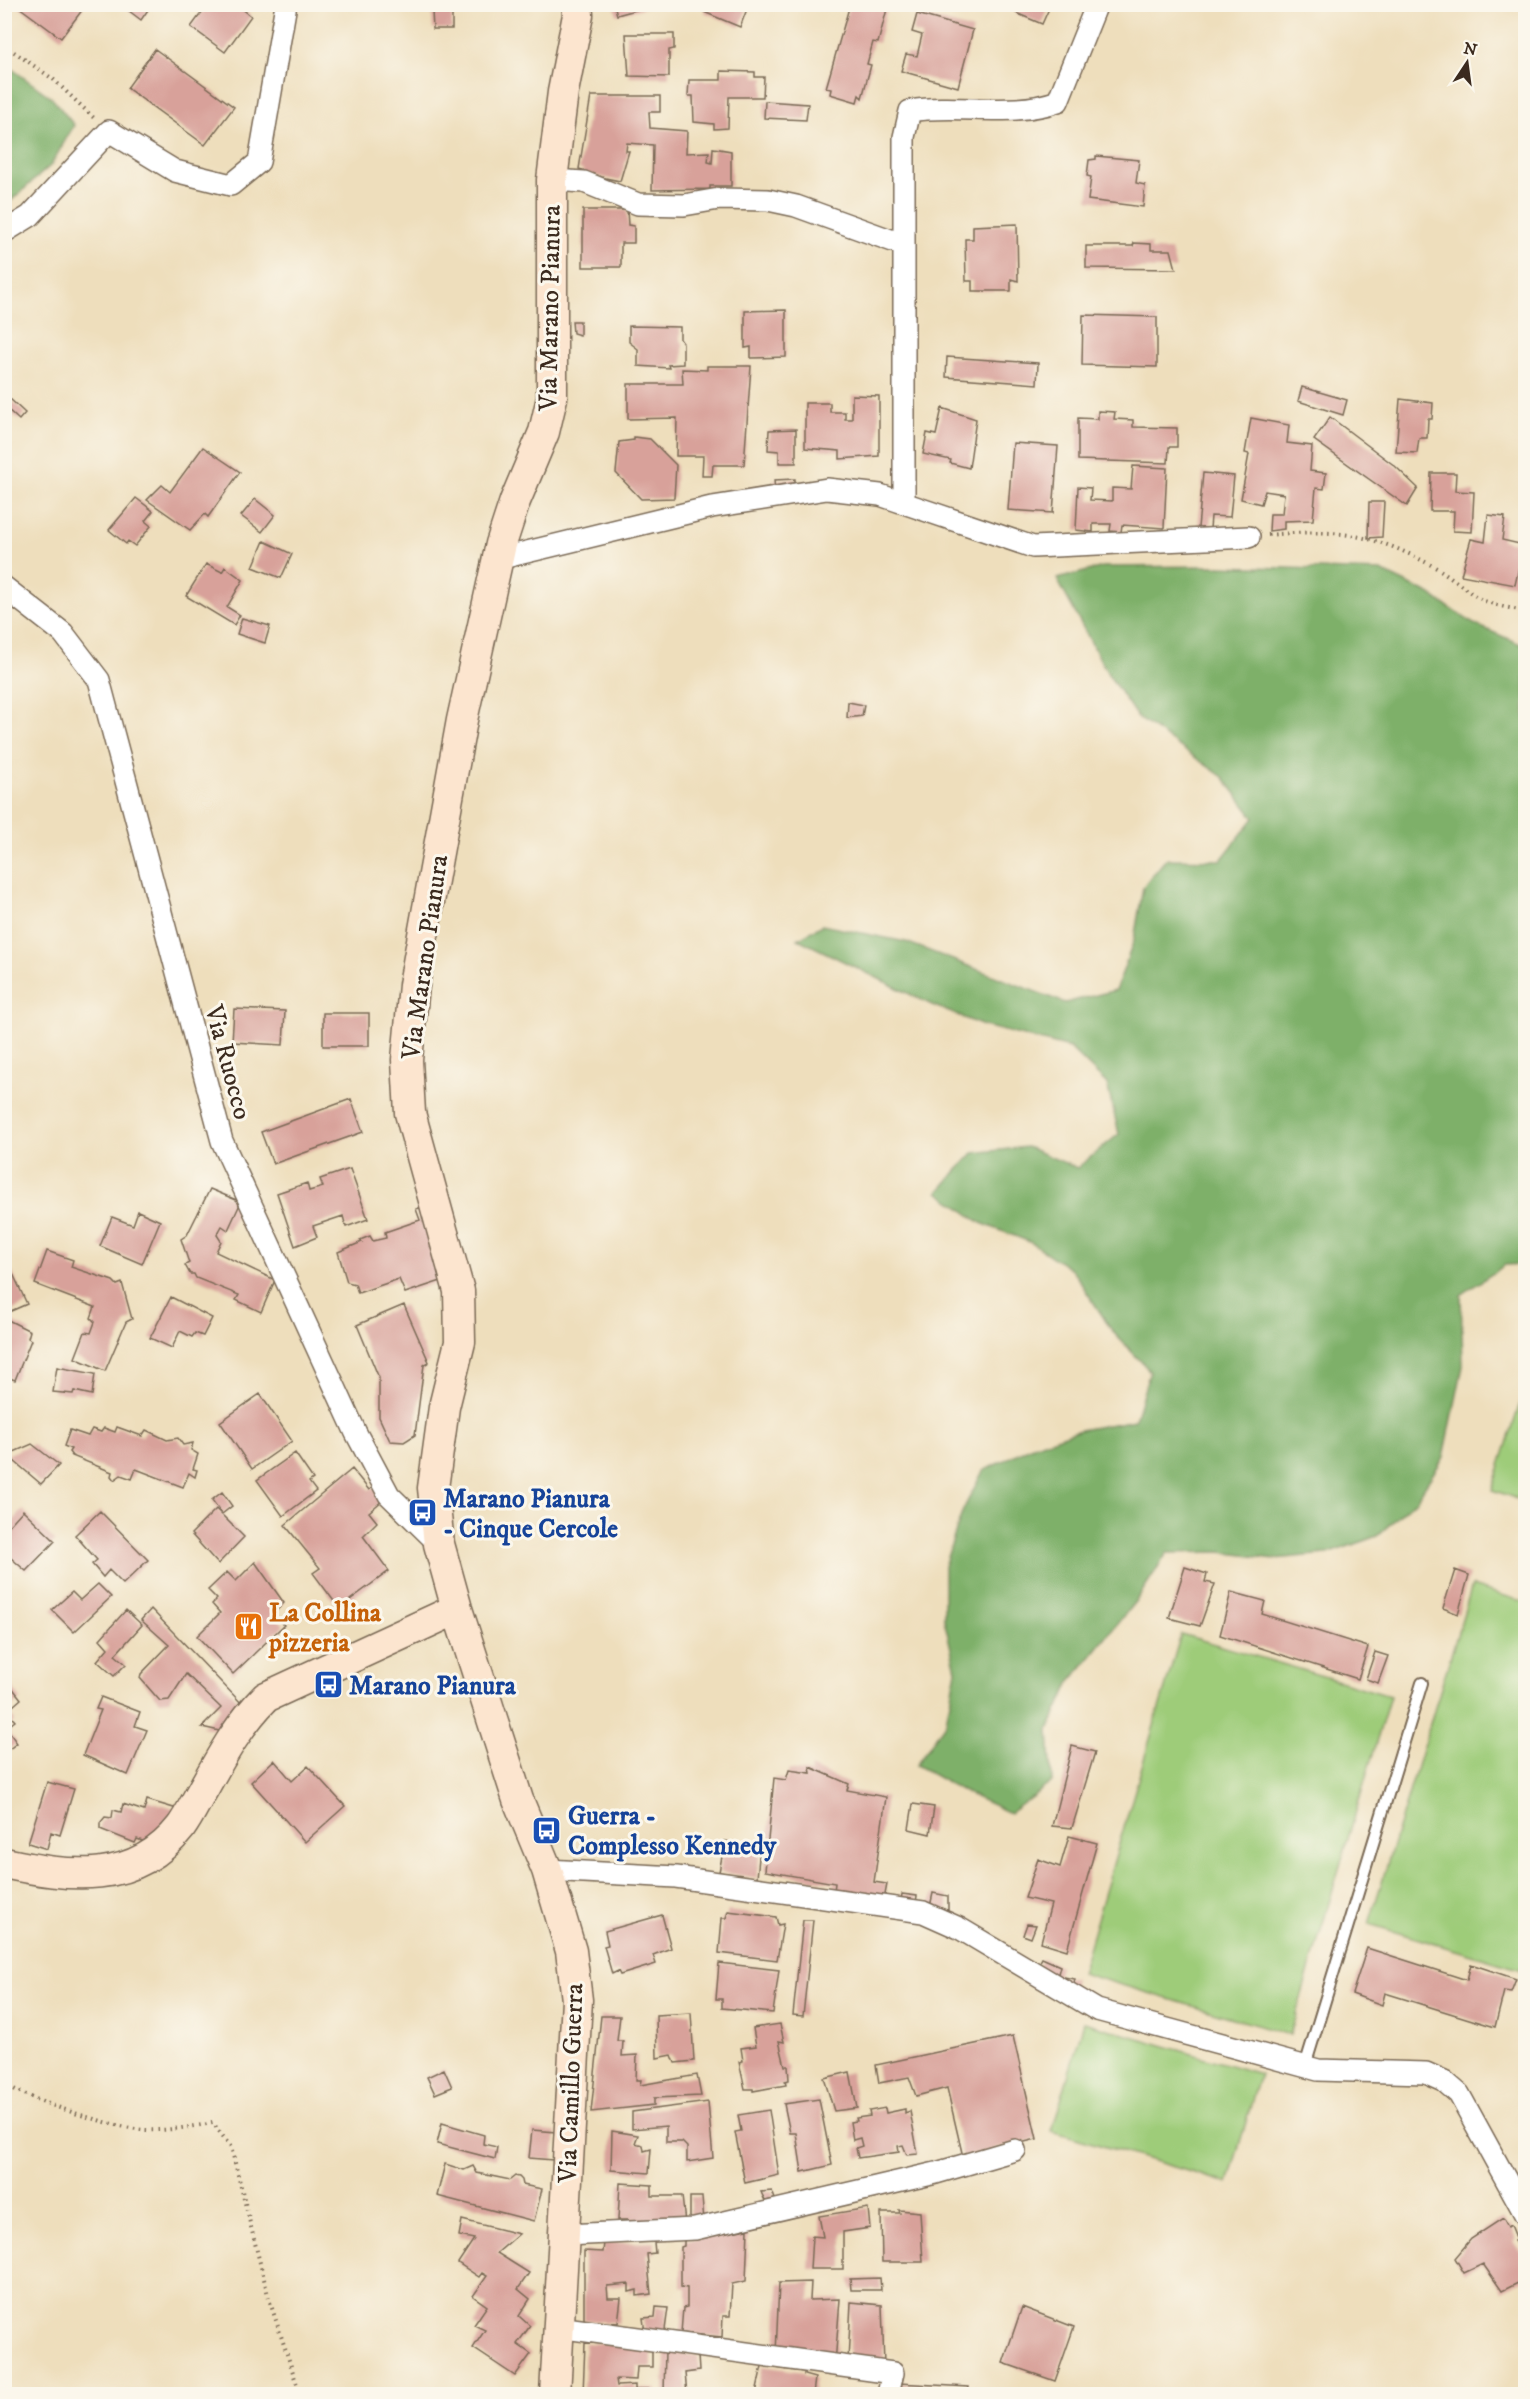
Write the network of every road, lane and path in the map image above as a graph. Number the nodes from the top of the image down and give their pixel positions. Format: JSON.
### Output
{"nodes":[{"id":1,"x":286,"y":4,"type":"edge"},
{"id":2,"x":577,"y":4,"type":"edge"},
{"id":3,"x":1097,"y":4,"type":"edge"},
{"id":4,"x":4,"y":45,"type":"edge"},
{"id":5,"x":109,"y":131,"type":"junction"},
{"id":6,"x":552,"y":180,"type":"junction"},
{"id":7,"x":4,"y":232,"type":"edge"},
{"id":8,"x":904,"y":245,"type":"junction"},
{"id":9,"x":904,"y":503,"type":"junction"},
{"id":10,"x":1249,"y":537,"type":"joint"},
{"id":11,"x":498,"y":559,"type":"junction"},
{"id":12,"x":4,"y":587,"type":"edge"},
{"id":13,"x":1526,"y":611,"type":"edge"},
{"id":14,"x":439,"y":1544,"type":"junction"},
{"id":15,"x":457,"y":1609,"type":"junction"},
{"id":16,"x":1422,"y":1683,"type":"dead end"},
{"id":17,"x":4,"y":1863,"type":"edge"},
{"id":18,"x":547,"y":1870,"type":"junction"},
{"id":19,"x":1305,"y":2066,"type":"junction"},
{"id":20,"x":4,"y":2083,"type":"edge"},
{"id":21,"x":1016,"y":2150,"type":"dead end"},
{"id":22,"x":1526,"y":2216,"type":"edge"},
{"id":23,"x":565,"y":2235,"type":"junction"},
{"id":24,"x":558,"y":2327,"type":"junction"},
{"id":25,"x":300,"y":2394,"type":"edge"},
{"id":26,"x":555,"y":2394,"type":"edge"},
{"id":27,"x":888,"y":2394,"type":"edge"}],
"edges":[{"from":1,"to":5,"type":"street"},
{"from":2,"to":6,"type":"street","name":"Via Marano Pianura"},
{"from":3,"to":8,"type":"street"},
{"from":4,"to":5,"type":"path"},
{"from":5,"to":7,"type":"street"},
{"from":6,"to":8,"type":"street"},
{"from":6,"to":11,"type":"street","name":"Via Marano Pianura"},
{"from":8,"to":9,"type":"street"},
{"from":9,"to":10,"type":"street"},
{"from":9,"to":11,"type":"street"},
{"from":10,"to":13,"type":"path"},
{"from":11,"to":14,"type":"street","name":"Via Marano Pianura"},
{"from":12,"to":14,"type":"street","name":"Via Ruocco"},
{"from":14,"to":15,"type":"street","name":"Via Marano Pianura"},
{"from":15,"to":17,"type":"street"},
{"from":15,"to":18,"type":"street","name":"Via Camillo Guerra"},
{"from":16,"to":19,"type":"lane"},
{"from":18,"to":19,"type":"street"},
{"from":18,"to":23,"type":"street","name":"Via Camillo Guerra"},
{"from":19,"to":22,"type":"street"},
{"from":20,"to":25,"type":"path"},
{"from":21,"to":23,"type":"street"},
{"from":23,"to":24,"type":"street","name":"Via Camillo Guerra"},
{"from":24,"to":26,"type":"street","name":"Via Camillo Guerra"},
{"from":24,"to":27,"type":"street"}]}
